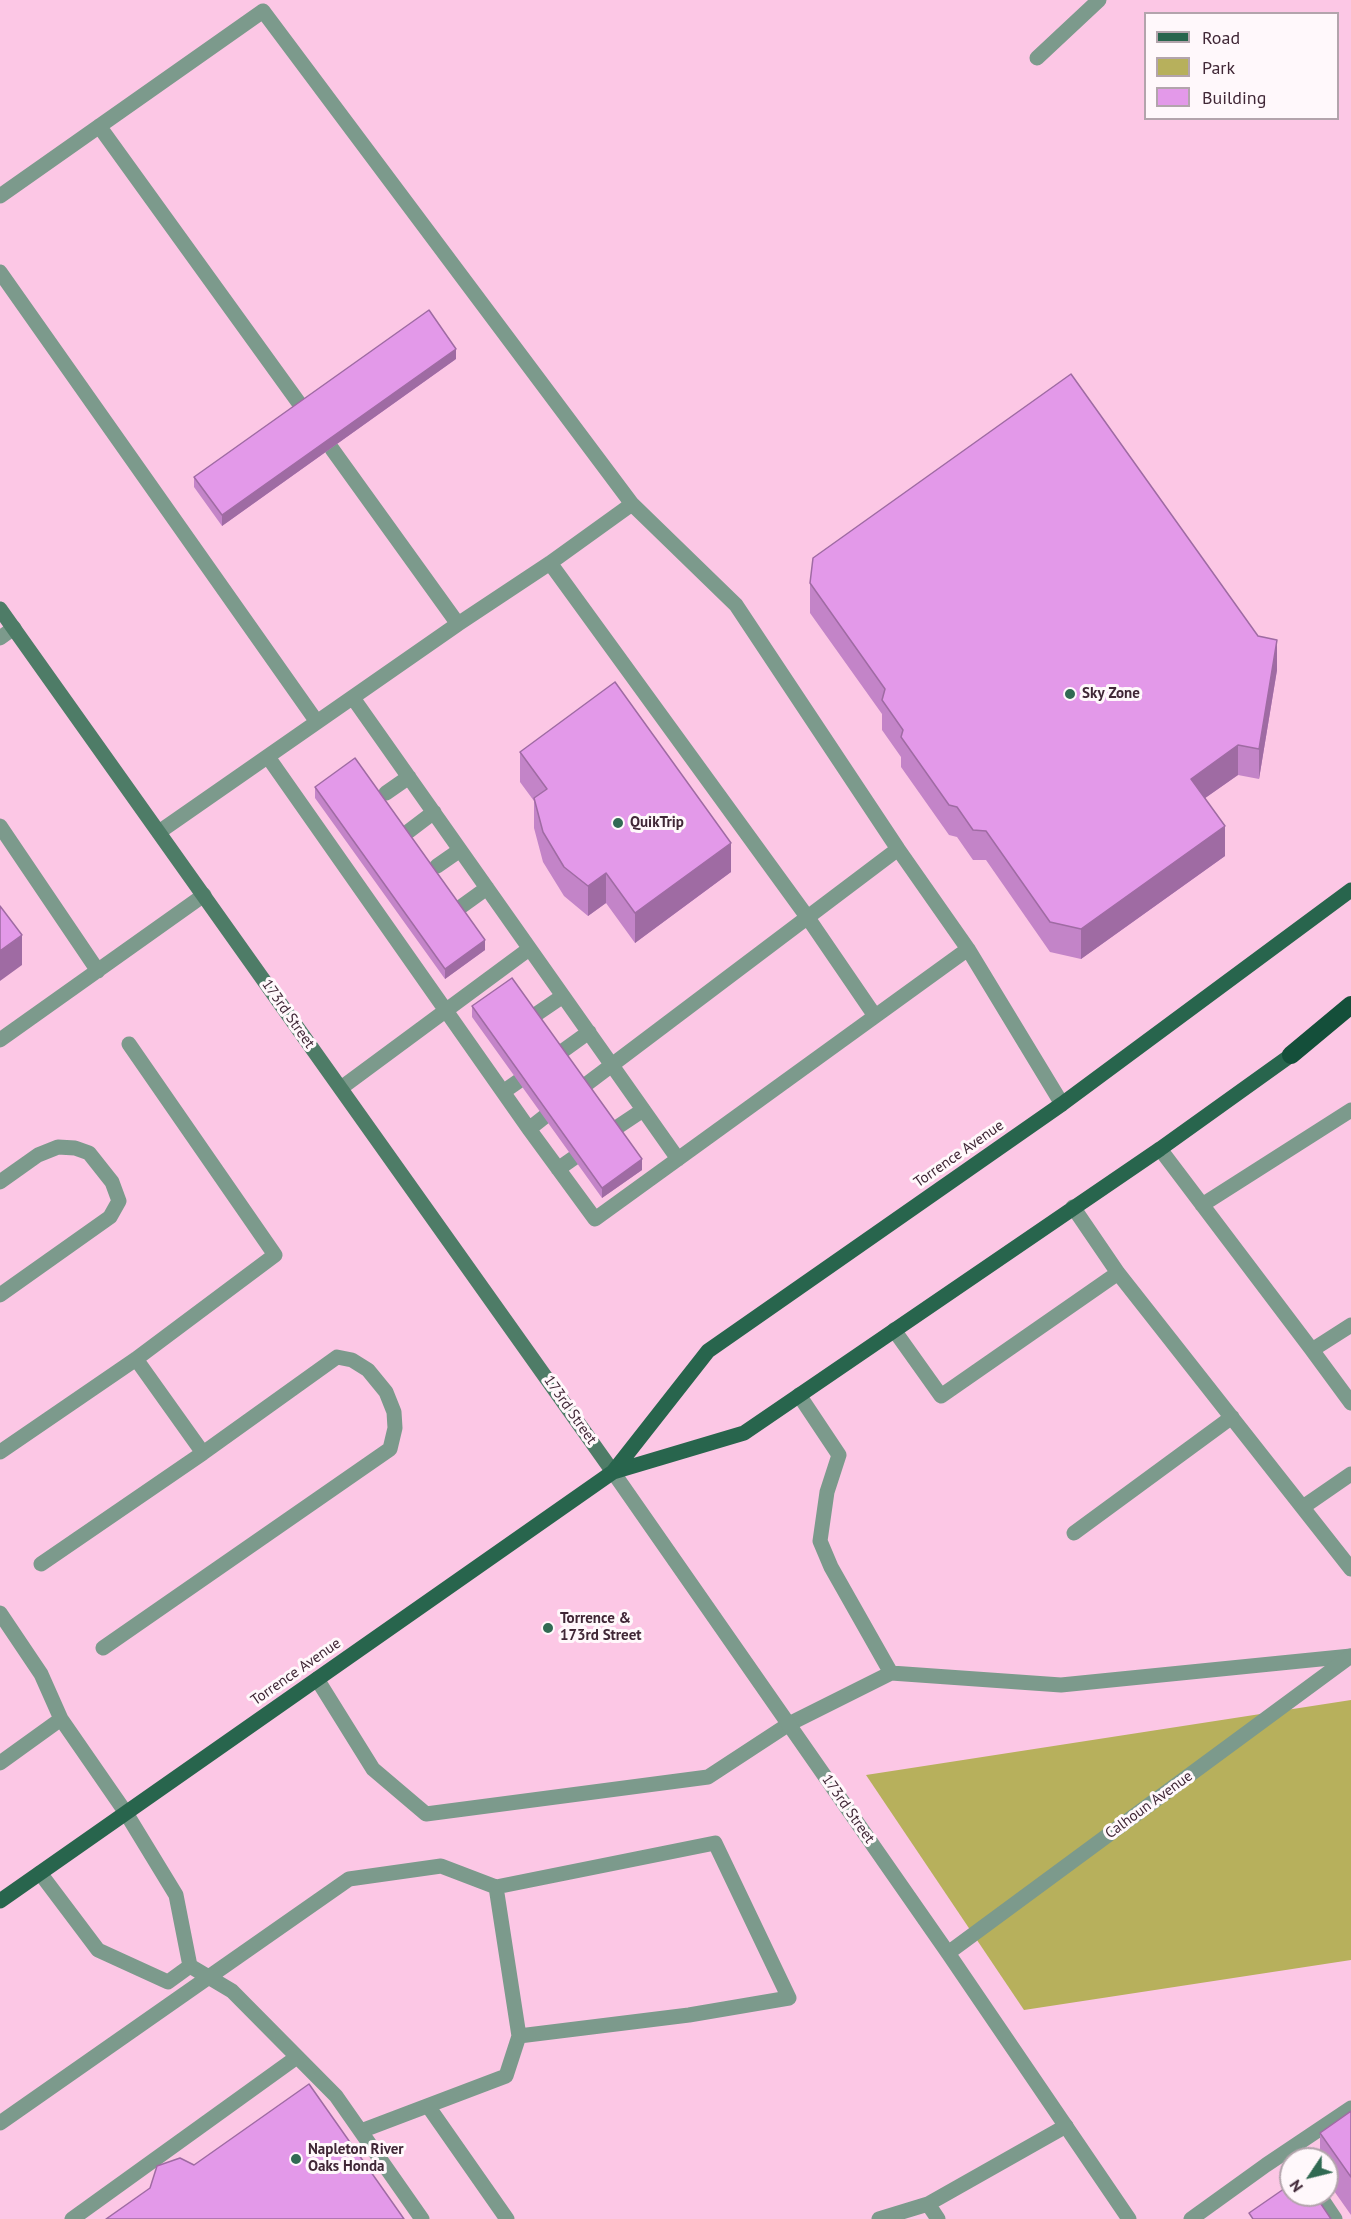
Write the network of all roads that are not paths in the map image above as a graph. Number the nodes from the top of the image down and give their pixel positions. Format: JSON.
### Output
{"nodes":[{"id":1,"x":1099,"y":0,"type":"edge"},
{"id":2,"x":1037,"y":58,"type":"dead end"},
{"id":3,"x":99,"y":126,"type":"junction"},
{"id":4,"x":0,"y":196,"type":"edge"},
{"id":5,"x":0,"y":272,"type":"edge"},
{"id":6,"x":303,"y":410,"type":"edge"},
{"id":7,"x":332,"y":449,"type":"edge"},
{"id":8,"x":632,"y":504,"type":"junction"},
{"id":9,"x":550,"y":563,"type":"junction"},
{"id":10,"x":0,"y":609,"type":"edge"},
{"id":11,"x":458,"y":624,"type":"junction"},
{"id":12,"x":14,"y":628,"type":"junction"},
{"id":13,"x":0,"y":638,"type":"edge"},
{"id":14,"x":353,"y":698,"type":"junction"},
{"id":15,"x":318,"y":722,"type":"junction"},
{"id":16,"x":268,"y":757,"type":"junction"},
{"id":17,"x":409,"y":777,"type":"junction"},
{"id":18,"x":386,"y":793,"type":"dead end"},
{"id":19,"x":434,"y":813,"type":"junction"},
{"id":20,"x":0,"y":826,"type":"edge"},
{"id":21,"x":409,"y":831,"type":"edge"},
{"id":22,"x":159,"y":832,"type":"junction"},
{"id":23,"x":898,"y":849,"type":"junction"},
{"id":24,"x":460,"y":850,"type":"junction"},
{"id":25,"x":363,"y":864,"type":"edge"},
{"id":26,"x":437,"y":866,"type":"dead end"},
{"id":27,"x":350,"y":873,"type":"junction"},
{"id":28,"x":487,"y":888,"type":"junction"},
{"id":29,"x":1351,"y":890,"type":"edge"},
{"id":30,"x":204,"y":895,"type":"junction"},
{"id":31,"x":462,"y":906,"type":"edge"},
{"id":32,"x":808,"y":918,"type":"junction"},
{"id":33,"x":529,"y":949,"type":"junction"},
{"id":34,"x":968,"y":949,"type":"junction"},
{"id":35,"x":98,"y":971,"type":"junction"},
{"id":36,"x":563,"y":996,"type":"junction"},
{"id":37,"x":1351,"y":1005,"type":"edge"},
{"id":38,"x":446,"y":1009,"type":"junction"},
{"id":39,"x":538,"y":1013,"type":"edge"},
{"id":40,"x":875,"y":1016,"type":"junction"},
{"id":41,"x":1351,"y":1016,"type":"edge"},
{"id":42,"x":589,"y":1032,"type":"junction"},
{"id":43,"x":0,"y":1040,"type":"edge"},
{"id":44,"x":129,"y":1044,"type":"dead end"},
{"id":45,"x":564,"y":1050,"type":"edge"},
{"id":46,"x":1291,"y":1055,"type":"junction"},
{"id":47,"x":612,"y":1064,"type":"junction"},
{"id":48,"x":523,"y":1078,"type":"edge"},
{"id":49,"x":588,"y":1083,"type":"edge"},
{"id":50,"x":341,"y":1088,"type":"junction"},
{"id":51,"x":503,"y":1092,"type":"junction"},
{"id":52,"x":1062,"y":1104,"type":"junction"},
{"id":53,"x":643,"y":1110,"type":"junction"},
{"id":54,"x":1351,"y":1110,"type":"edge"},
{"id":55,"x":548,"y":1114,"type":"edge"},
{"id":56,"x":619,"y":1126,"type":"edge"},
{"id":57,"x":529,"y":1129,"type":"junction"},
{"id":58,"x":1160,"y":1149,"type":"junction"},
{"id":59,"x":578,"y":1155,"type":"edge"},
{"id":60,"x":678,"y":1159,"type":"junction"},
{"id":61,"x":558,"y":1169,"type":"junction"},
{"id":62,"x":0,"y":1182,"type":"edge"},
{"id":63,"x":1203,"y":1205,"type":"junction"},
{"id":64,"x":1073,"y":1207,"type":"junction"},
{"id":65,"x":1118,"y":1273,"type":"junction"},
{"id":66,"x":0,"y":1294,"type":"edge"},
{"id":67,"x":1351,"y":1325,"type":"edge"},
{"id":68,"x":894,"y":1329,"type":"junction"},
{"id":69,"x":1312,"y":1350,"type":"junction"},
{"id":70,"x":136,"y":1359,"type":"junction"},
{"id":71,"x":799,"y":1395,"type":"junction"},
{"id":72,"x":1351,"y":1403,"type":"edge"},
{"id":73,"x":1232,"y":1417,"type":"junction"},
{"id":74,"x":0,"y":1452,"type":"edge"},
{"id":75,"x":203,"y":1453,"type":"junction"},
{"id":76,"x":613,"y":1472,"type":"junction"},
{"id":77,"x":1351,"y":1474,"type":"edge"},
{"id":78,"x":1303,"y":1507,"type":"junction"},
{"id":79,"x":1074,"y":1533,"type":"dead end"},
{"id":80,"x":42,"y":1564,"type":"dead end"},
{"id":81,"x":1351,"y":1569,"type":"edge"},
{"id":82,"x":0,"y":1613,"type":"edge"},
{"id":83,"x":103,"y":1648,"type":"dead end"},
{"id":84,"x":1351,"y":1656,"type":"edge"},
{"id":85,"x":891,"y":1673,"type":"junction"},
{"id":86,"x":317,"y":1679,"type":"junction"},
{"id":87,"x":61,"y":1719,"type":"junction"},
{"id":88,"x":789,"y":1724,"type":"junction"},
{"id":89,"x":0,"y":1763,"type":"edge"},
{"id":90,"x":126,"y":1813,"type":"junction"},
{"id":91,"x":40,"y":1873,"type":"junction"},
{"id":92,"x":496,"y":1887,"type":"junction"},
{"id":93,"x":0,"y":1901,"type":"edge"},
{"id":94,"x":948,"y":1953,"type":"junction"},
{"id":95,"x":190,"y":1966,"type":"junction"},
{"id":96,"x":208,"y":1977,"type":"junction"},
{"id":97,"x":519,"y":2036,"type":"junction"},
{"id":98,"x":297,"y":2057,"type":"junction"},
{"id":99,"x":429,"y":2106,"type":"junction"},
{"id":100,"x":1351,"y":2108,"type":"edge"},
{"id":101,"x":0,"y":2123,"type":"edge"},
{"id":102,"x":1066,"y":2126,"type":"junction"},
{"id":103,"x":361,"y":2131,"type":"junction"},
{"id":104,"x":1301,"y":2147,"type":"edge"},
{"id":105,"x":1279,"y":2162,"type":"edge"},
{"id":106,"x":927,"y":2204,"type":"junction"},
{"id":107,"x":72,"y":2219,"type":"edge"},
{"id":108,"x":422,"y":2219,"type":"edge"},
{"id":109,"x":507,"y":2219,"type":"edge"},
{"id":110,"x":879,"y":2219,"type":"edge"},
{"id":111,"x":938,"y":2219,"type":"edge"},
{"id":112,"x":1129,"y":2219,"type":"edge"},
{"id":113,"x":1191,"y":2219,"type":"edge"}],
"edges":[{"from":1,"to":2,"type":"street"},
{"from":3,"to":4,"type":"street"},
{"from":3,"to":6,"type":"street"},
{"from":3,"to":8,"type":"street"},
{"from":5,"to":15,"type":"street"},
{"from":7,"to":11,"type":"street"},
{"from":8,"to":9,"type":"street"},
{"from":8,"to":23,"type":"street"},
{"from":9,"to":11,"type":"street"},
{"from":9,"to":32,"type":"street"},
{"from":10,"to":12,"type":"street","name":"173rd Street"},
{"from":11,"to":14,"type":"street"},
{"from":12,"to":13,"type":"street"},
{"from":12,"to":22,"type":"street","name":"173rd Street"},
{"from":14,"to":15,"type":"street"},
{"from":14,"to":17,"type":"street"},
{"from":15,"to":16,"type":"street"},
{"from":16,"to":22,"type":"street"},
{"from":16,"to":27,"type":"street"},
{"from":17,"to":18,"type":"street"},
{"from":17,"to":19,"type":"street"},
{"from":19,"to":21,"type":"street"},
{"from":19,"to":24,"type":"street"},
{"from":20,"to":35,"type":"street"},
{"from":22,"to":30,"type":"street","name":"173rd Street"},
{"from":23,"to":32,"type":"street"},
{"from":23,"to":34,"type":"street"},
{"from":24,"to":26,"type":"street"},
{"from":24,"to":28,"type":"street"},
{"from":25,"to":27,"type":"street"},
{"from":27,"to":38,"type":"street"},
{"from":28,"to":31,"type":"street"},
{"from":28,"to":33,"type":"street"},
{"from":29,"to":52,"type":"main road","name":"Torrence Avenue"},
{"from":30,"to":35,"type":"street"},
{"from":30,"to":50,"type":"street","name":"173rd Street"},
{"from":32,"to":40,"type":"street"},
{"from":32,"to":47,"type":"street"},
{"from":33,"to":36,"type":"street"},
{"from":33,"to":38,"type":"street"},
{"from":34,"to":40,"type":"street"},
{"from":34,"to":52,"type":"street"},
{"from":35,"to":43,"type":"street"},
{"from":36,"to":39,"type":"street"},
{"from":36,"to":42,"type":"street"},
{"from":37,"to":46,"type":"highway"},
{"from":38,"to":50,"type":"street"},
{"from":38,"to":51,"type":"street"},
{"from":40,"to":60,"type":"street"},
{"from":41,"to":46,"type":"main road","name":"Torrence Avenue"},
{"from":42,"to":45,"type":"street"},
{"from":42,"to":47,"type":"street"},
{"from":44,"to":70,"type":"street"},
{"from":46,"to":58,"type":"main road","name":"Torrence Avenue"},
{"from":47,"to":49,"type":"street"},
{"from":47,"to":53,"type":"street"},
{"from":48,"to":51,"type":"street"},
{"from":50,"to":76,"type":"street","name":"173rd Street"},
{"from":51,"to":57,"type":"street"},
{"from":52,"to":76,"type":"main road","name":"Torrence Avenue"},
{"from":53,"to":56,"type":"street"},
{"from":53,"to":60,"type":"street"},
{"from":54,"to":63,"type":"street"},
{"from":55,"to":57,"type":"street"},
{"from":57,"to":61,"type":"street"},
{"from":58,"to":63,"type":"street"},
{"from":58,"to":64,"type":"main road","name":"Torrence Avenue"},
{"from":59,"to":61,"type":"street"},
{"from":60,"to":61,"type":"street"},
{"from":62,"to":66,"type":"street"},
{"from":63,"to":69,"type":"street"},
{"from":64,"to":65,"type":"street"},
{"from":64,"to":68,"type":"main road","name":"Torrence Avenue"},
{"from":65,"to":68,"type":"street"},
{"from":65,"to":73,"type":"street"},
{"from":67,"to":69,"type":"street"},
{"from":68,"to":71,"type":"main road","name":"Torrence Avenue"},
{"from":69,"to":72,"type":"street"},
{"from":70,"to":74,"type":"street"},
{"from":70,"to":75,"type":"street"},
{"from":71,"to":76,"type":"main road","name":"Torrence Avenue"},
{"from":71,"to":85,"type":"street"},
{"from":73,"to":78,"type":"street"},
{"from":73,"to":79,"type":"street"},
{"from":75,"to":80,"type":"street"},
{"from":75,"to":83,"type":"street"},
{"from":76,"to":86,"type":"main road","name":"Torrence Avenue"},
{"from":76,"to":88,"type":"street","name":"173rd Street"},
{"from":77,"to":78,"type":"street"},
{"from":78,"to":81,"type":"street"},
{"from":82,"to":87,"type":"street"},
{"from":84,"to":85,"type":"street"},
{"from":84,"to":94,"type":"street","name":"Calhoun Avenue"},
{"from":85,"to":88,"type":"street"},
{"from":86,"to":88,"type":"street"},
{"from":86,"to":90,"type":"main road","name":"Torrence Avenue"},
{"from":87,"to":89,"type":"street"},
{"from":87,"to":90,"type":"street"},
{"from":88,"to":94,"type":"street","name":"173rd Street"},
{"from":90,"to":91,"type":"main road","name":"Torrence Avenue"},
{"from":90,"to":95,"type":"street"},
{"from":91,"to":93,"type":"main road","name":"Torrence Avenue"},
{"from":91,"to":95,"type":"street"},
{"from":92,"to":96,"type":"street"},
{"from":92,"to":97,"type":"street"},
{"from":92,"to":97,"type":"street"},
{"from":94,"to":102,"type":"street","name":"173rd Street"},
{"from":95,"to":96,"type":"street"},
{"from":96,"to":98,"type":"street"},
{"from":96,"to":101,"type":"street"},
{"from":97,"to":99,"type":"street"},
{"from":98,"to":103,"type":"street"},
{"from":98,"to":107,"type":"street"},
{"from":99,"to":103,"type":"street"},
{"from":99,"to":109,"type":"street"},
{"from":100,"to":104,"type":"street"},
{"from":102,"to":106,"type":"street"},
{"from":102,"to":112,"type":"street","name":"173rd Street"},
{"from":103,"to":108,"type":"street"},
{"from":105,"to":113,"type":"street"},
{"from":106,"to":110,"type":"street"},
{"from":106,"to":111,"type":"street"}]}
